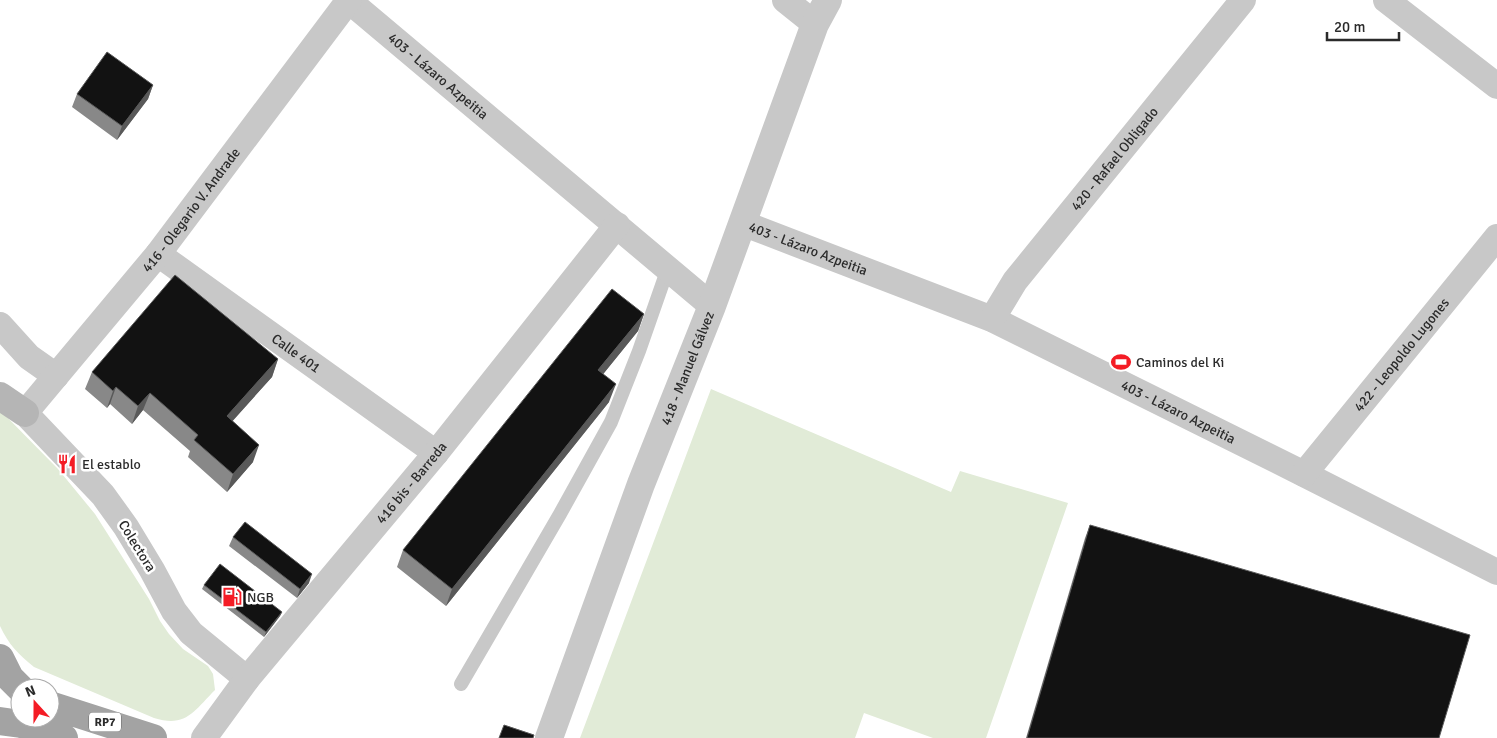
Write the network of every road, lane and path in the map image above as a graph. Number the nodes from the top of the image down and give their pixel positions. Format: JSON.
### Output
{"nodes":[{"id":1,"x":348,"y":0,"type":"edge"},
{"id":2,"x":785,"y":0,"type":"edge"},
{"id":3,"x":828,"y":0,"type":"edge"},
{"id":4,"x":1243,"y":0,"type":"edge"},
{"id":5,"x":1386,"y":0,"type":"edge"},
{"id":6,"x":815,"y":24,"type":"junction"},
{"id":7,"x":1497,"y":86,"type":"edge"},
{"id":8,"x":742,"y":223,"type":"junction"},
{"id":9,"x":617,"y":225,"type":"junction"},
{"id":10,"x":1497,"y":237,"type":"edge"},
{"id":11,"x":158,"y":254,"type":"junction"},
{"id":12,"x":668,"y":268,"type":"junction"},
{"id":13,"x":712,"y":306,"type":"junction"},
{"id":14,"x":992,"y":319,"type":"junction"},
{"id":15,"x":0,"y":324,"type":"edge"},
{"id":16,"x":56,"y":376,"type":"junction"},
{"id":17,"x":0,"y":396,"type":"edge"},
{"id":18,"x":25,"y":413,"type":"junction"},
{"id":19,"x":436,"y":453,"type":"junction"},
{"id":20,"x":1304,"y":474,"type":"junction"},
{"id":21,"x":1497,"y":572,"type":"edge"},
{"id":22,"x":0,"y":658,"type":"edge"},
{"id":23,"x":10,"y":678,"type":"edge"},
{"id":24,"x":247,"y":679,"type":"junction"},
{"id":25,"x":461,"y":684,"type":"dead end"},
{"id":26,"x":60,"y":708,"type":"edge"},
{"id":27,"x":0,"y":720,"type":"edge"},
{"id":28,"x":64,"y":738,"type":"edge"},
{"id":29,"x":153,"y":738,"type":"edge"},
{"id":30,"x":204,"y":738,"type":"edge"},
{"id":31,"x":550,"y":738,"type":"edge"}],
"edges":[{"from":1,"to":9,"type":"street","name":"403 - Lázaro Azpeitia"},
{"from":1,"to":11,"type":"street","name":"416 - Olegario V. Andrade"},
{"from":2,"to":6,"type":"street"},
{"from":3,"to":6,"type":"street","name":"418 - Manuel Gálvez"},
{"from":4,"to":14,"type":"street","name":"420 - Rafael Obligado"},
{"from":5,"to":7,"type":"street"},
{"from":6,"to":8,"type":"street","name":"418 - Manuel Gálvez"},
{"from":8,"to":13,"type":"street","name":"418 - Manuel Gálvez"},
{"from":8,"to":14,"type":"street","name":"403 - Lázaro Azpeitia"},
{"from":9,"to":12,"type":"street","name":"403 - Lázaro Azpeitia"},
{"from":9,"to":19,"type":"street","name":"416 bis - Barreda"},
{"from":10,"to":20,"type":"street","name":"422 - Leopoldo Lugones"},
{"from":11,"to":16,"type":"street","name":"416 - Olegario V. Andrade"},
{"from":11,"to":19,"type":"street","name":"Calle 401"},
{"from":12,"to":13,"type":"street","name":"403 - Lázaro Azpeitia"},
{"from":12,"to":25,"type":"lane"},
{"from":13,"to":31,"type":"street","name":"418 - Manuel Gálvez"},
{"from":14,"to":20,"type":"street","name":"403 - Lázaro Azpeitia"},
{"from":15,"to":16,"type":"street"},
{"from":16,"to":18,"type":"street","name":"416 - Olegario V. Andrade"},
{"from":17,"to":18,"type":"main road"},
{"from":18,"to":24,"type":"street","name":"Colectora"},
{"from":19,"to":24,"type":"street","name":"416 bis - Barreda"},
{"from":20,"to":21,"type":"street","name":"403 - Lázaro Azpeitia"},
{"from":22,"to":23,"type":"main road"},
{"from":24,"to":30,"type":"street","name":"416 bis - Barreda"},
{"from":26,"to":29,"type":"main road","number":"RP7"},
{"from":27,"to":28,"type":"main road"}]}
